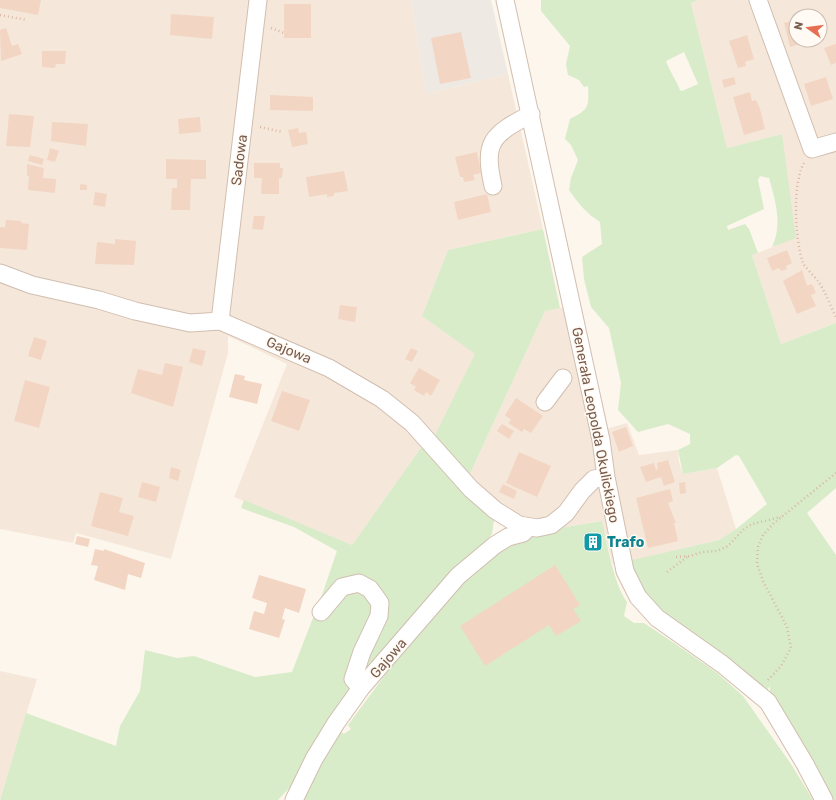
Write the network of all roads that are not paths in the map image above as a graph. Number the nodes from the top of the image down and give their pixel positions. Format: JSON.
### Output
{"nodes":[{"id":1,"x":505,"y":0,"type":"edge"},
{"id":2,"x":758,"y":0,"type":"edge"},
{"id":3,"x":255,"y":1,"type":"edge"},
{"id":4,"x":531,"y":114,"type":"junction"},
{"id":5,"x":836,"y":142,"type":"edge"},
{"id":6,"x":493,"y":186,"type":"dead end"},
{"id":7,"x":0,"y":273,"type":"edge"},
{"id":8,"x":220,"y":321,"type":"junction"},
{"id":9,"x":563,"y":378,"type":"dead end"},
{"id":10,"x":545,"y":402,"type":"dead end"},
{"id":11,"x":606,"y":477,"type":"junction"},
{"id":12,"x":529,"y":528,"type":"junction"},
{"id":13,"x":322,"y":612,"type":"dead end"},
{"id":14,"x":361,"y":688,"type":"junction"},
{"id":15,"x":294,"y":800,"type":"edge"},
{"id":16,"x":824,"y":800,"type":"edge"}],
"edges":[{"from":1,"to":4,"type":"street","name":"Generała Leopolda Okulickiego"},
{"from":2,"to":5,"type":"street"},
{"from":3,"to":8,"type":"street","name":"Sadowa"},
{"from":4,"to":6,"type":"street"},
{"from":4,"to":11,"type":"street","name":"Generała Leopolda Okulickiego"},
{"from":7,"to":8,"type":"street","name":"Gajowa"},
{"from":8,"to":12,"type":"street","name":"Gajowa"},
{"from":9,"to":10,"type":"street"},
{"from":11,"to":12,"type":"street","name":"Gajowa"},
{"from":11,"to":16,"type":"street","name":"Generała Leopolda Okulickiego"},
{"from":12,"to":14,"type":"street","name":"Gajowa"},
{"from":13,"to":14,"type":"street"},
{"from":14,"to":15,"type":"street","name":"Gajowa"}]}
